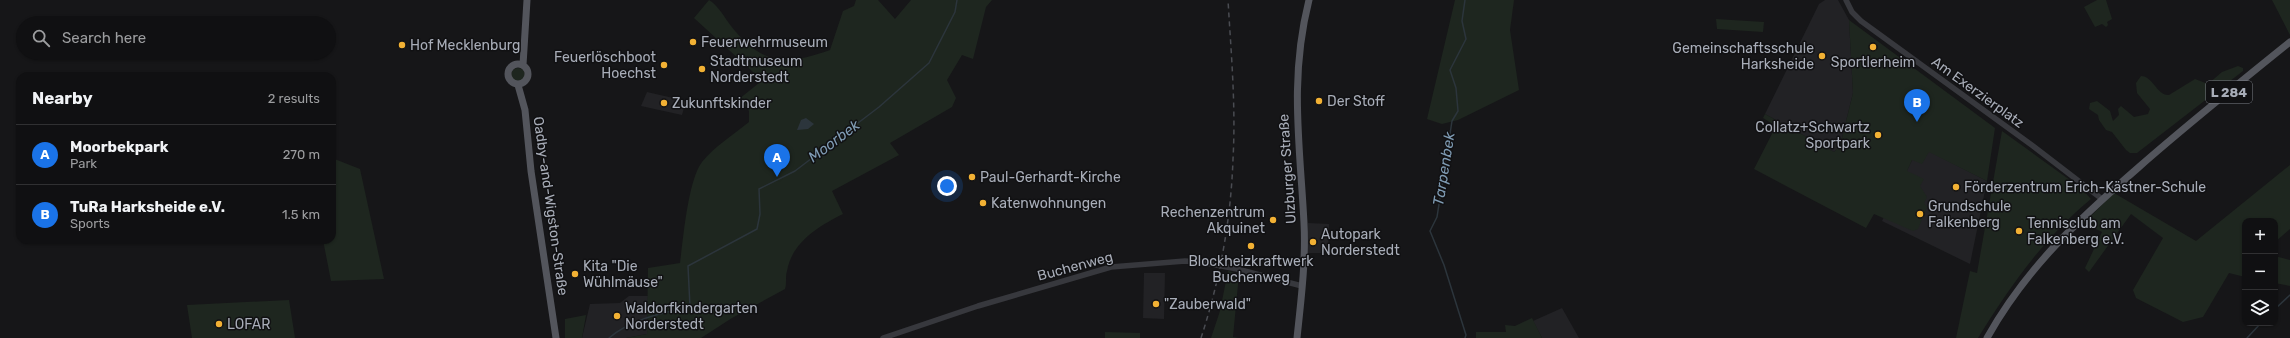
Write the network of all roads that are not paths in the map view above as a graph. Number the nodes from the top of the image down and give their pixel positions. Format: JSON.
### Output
{"nodes":[{"id":1,"x":527,"y":0,"type":"edge"},
{"id":2,"x":1309,"y":0,"type":"edge"},
{"id":3,"x":1846,"y":0,"type":"edge"},
{"id":4,"x":2290,"y":42,"type":"edge"},
{"id":5,"x":521,"y":65,"type":"junction"},
{"id":6,"x":520,"y":85,"type":"junction"},
{"id":7,"x":2102,"y":199,"type":"junction"},
{"id":8,"x":1302,"y":286,"type":"junction"},
{"id":9,"x":556,"y":338,"type":"edge"},
{"id":10,"x":883,"y":338,"type":"edge"},
{"id":11,"x":1297,"y":338,"type":"edge"},
{"id":12,"x":1987,"y":338,"type":"edge"}],
"edges":[{"from":1,"to":5,"type":"main road","name":"Oadby-and-Wigston-Straße"},
{"from":2,"to":8,"type":"main road","name":"Ulzburger Straße"},
{"from":3,"to":7,"type":"street","name":"Am Exerzierplatz"},
{"from":4,"to":7,"type":"main road","number":"L 284"},
{"from":5,"to":6,"type":"main road","name":"Oadby-and-Wigston-Straße"},
{"from":5,"to":6,"type":"main road","name":"Oadby-and-Wigston-Straße"},
{"from":6,"to":9,"type":"main road","name":"Oadby-and-Wigston-Straße"},
{"from":7,"to":12,"type":"main road","number":"L 284"},
{"from":8,"to":10,"type":"street","name":"Buchenweg"},
{"from":8,"to":11,"type":"main road","name":"Ulzburger Straße"}]}
